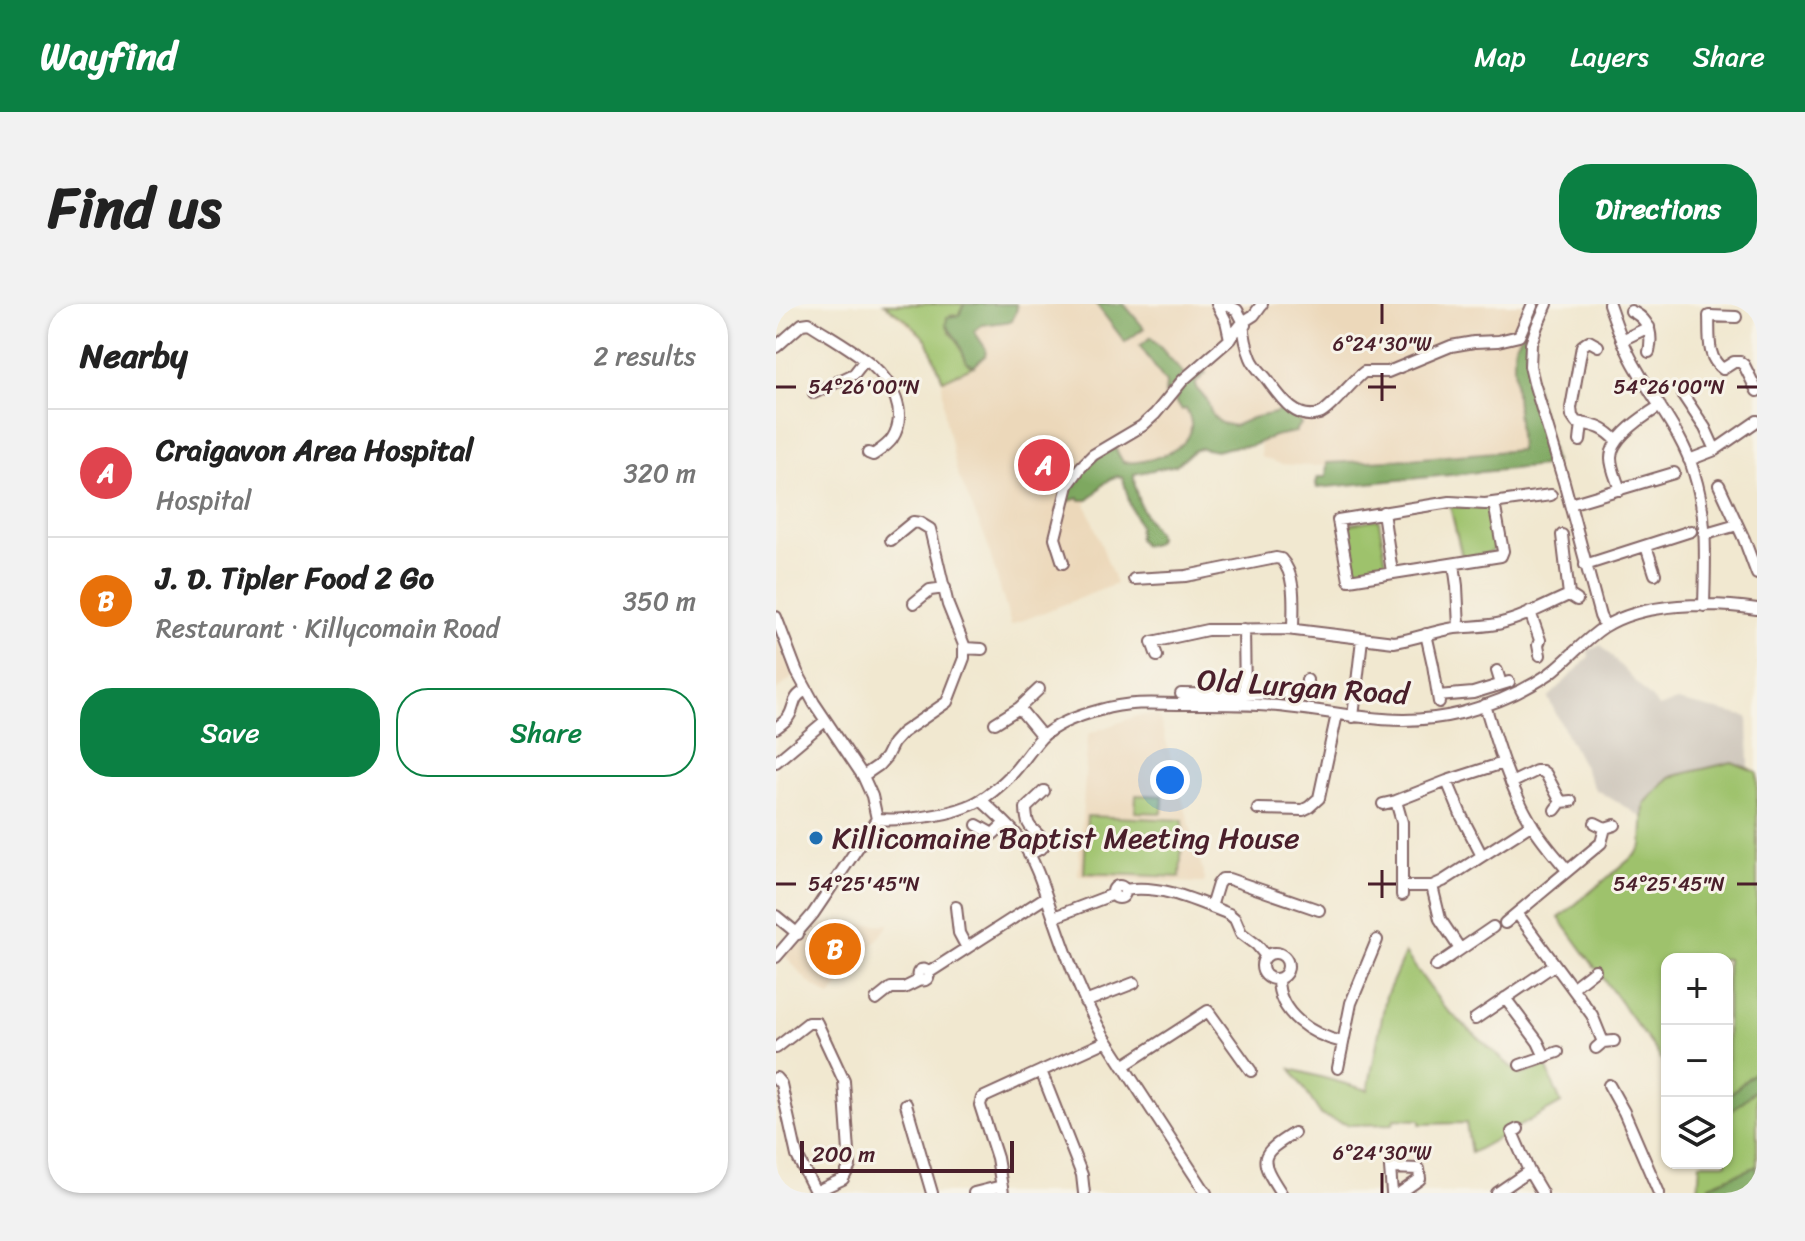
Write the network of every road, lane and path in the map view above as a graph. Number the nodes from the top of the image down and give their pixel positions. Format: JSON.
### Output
{"nodes":[{"id":1,"x":1217,"y":304,"type":"edge"},
{"id":2,"x":1225,"y":304,"type":"edge"},
{"id":3,"x":1262,"y":304,"type":"edge"},
{"id":4,"x":1547,"y":304,"type":"edge"},
{"id":5,"x":1609,"y":304,"type":"edge"},
{"id":6,"x":1532,"y":306,"type":"dead end"},
{"id":7,"x":1631,"y":311,"type":"dead end"},
{"id":8,"x":1736,"y":317,"type":"dead end"},
{"id":9,"x":1243,"y":322,"type":"junction"},
{"id":10,"x":1649,"y":327,"type":"junction"},
{"id":11,"x":1591,"y":339,"type":"dead end"},
{"id":12,"x":1229,"y":340,"type":"junction"},
{"id":13,"x":1622,"y":340,"type":"junction"},
{"id":14,"x":776,"y":347,"type":"edge"},
{"id":15,"x":1649,"y":352,"type":"dead end"},
{"id":16,"x":1250,"y":354,"type":"junction"},
{"id":17,"x":865,"y":360,"type":"junction"},
{"id":18,"x":1723,"y":369,"type":"junction"},
{"id":19,"x":1713,"y":375,"type":"dead end"},
{"id":20,"x":1757,"y":391,"type":"edge"},
{"id":21,"x":814,"y":393,"type":"dead end"},
{"id":22,"x":1683,"y":395,"type":"dead end"},
{"id":23,"x":1660,"y":406,"type":"junction"},
{"id":24,"x":1757,"y":421,"type":"edge"},
{"id":25,"x":1582,"y":423,"type":"junction"},
{"id":26,"x":1580,"y":441,"type":"dead end"},
{"id":27,"x":1617,"y":441,"type":"junction"},
{"id":28,"x":1715,"y":450,"type":"junction"},
{"id":29,"x":868,"y":453,"type":"dead end"},
{"id":30,"x":1689,"y":460,"type":"junction"},
{"id":31,"x":1675,"y":471,"type":"dead end"},
{"id":32,"x":1620,"y":490,"type":"junction"},
{"id":33,"x":1718,"y":491,"type":"dead end"},
{"id":34,"x":1552,"y":496,"type":"dead end"},
{"id":35,"x":1494,"y":503,"type":"junction"},
{"id":36,"x":1570,"y":504,"type":"junction"},
{"id":37,"x":1383,"y":512,"type":"junction"},
{"id":38,"x":1737,"y":525,"type":"junction"},
{"id":39,"x":1691,"y":531,"type":"dead end"},
{"id":40,"x":1706,"y":534,"type":"junction"},
{"id":41,"x":1561,"y":539,"type":"dead end"},
{"id":42,"x":891,"y":540,"type":"dead end"},
{"id":43,"x":1646,"y":546,"type":"junction"},
{"id":44,"x":1063,"y":563,"type":"dead end"},
{"id":45,"x":1454,"y":564,"type":"junction"},
{"id":46,"x":1585,"y":565,"type":"junction"},
{"id":47,"x":1392,"y":572,"type":"junction"},
{"id":48,"x":1655,"y":574,"type":"dead end"},
{"id":49,"x":1754,"y":576,"type":"edge"},
{"id":50,"x":1134,"y":579,"type":"dead end"},
{"id":51,"x":945,"y":588,"type":"junction"},
{"id":52,"x":914,"y":603,"type":"dead end"},
{"id":53,"x":1704,"y":606,"type":"junction"},
{"id":54,"x":1757,"y":609,"type":"edge"},
{"id":55,"x":1530,"y":612,"type":"junction"},
{"id":56,"x":776,"y":617,"type":"edge"},
{"id":57,"x":1605,"y":626,"type":"junction"},
{"id":58,"x":1459,"y":627,"type":"junction"},
{"id":59,"x":1244,"y":629,"type":"junction"},
{"id":60,"x":1293,"y":630,"type":"junction"},
{"id":61,"x":1426,"y":634,"type":"junction"},
{"id":62,"x":1362,"y":639,"type":"junction"},
{"id":63,"x":964,"y":648,"type":"junction"},
{"id":64,"x":982,"y":649,"type":"dead end"},
{"id":65,"x":1157,"y":656,"type":"dead end"},
{"id":66,"x":1539,"y":657,"type":"dead end"},
{"id":67,"x":1497,"y":671,"type":"dead end"},
{"id":68,"x":1307,"y":680,"type":"dead end"},
{"id":69,"x":1039,"y":689,"type":"dead end"},
{"id":70,"x":807,"y":690,"type":"junction"},
{"id":71,"x":1185,"y":690,"type":"dead end"},
{"id":72,"x":1245,"y":695,"type":"junction"},
{"id":73,"x":1485,"y":705,"type":"junction"},
{"id":74,"x":1019,"y":708,"type":"junction"},
{"id":75,"x":1337,"y":714,"type":"junction"},
{"id":76,"x":1353,"y":717,"type":"junction"},
{"id":77,"x":825,"y":721,"type":"junction"},
{"id":78,"x":995,"y":723,"type":"dead end"},
{"id":79,"x":776,"y":728,"type":"edge"},
{"id":80,"x":1042,"y":736,"type":"junction"},
{"id":81,"x":776,"y":762,"type":"edge"},
{"id":82,"x":1503,"y":763,"type":"junction"},
{"id":83,"x":863,"y":776,"type":"junction"},
{"id":84,"x":1447,"y":781,"type":"junction"},
{"id":85,"x":1511,"y":783,"type":"junction"},
{"id":86,"x":1044,"y":791,"type":"dead end"},
{"id":87,"x":981,"y":800,"type":"junction"},
{"id":88,"x":1396,"y":801,"type":"junction"},
{"id":89,"x":1383,"y":804,"type":"dead end"},
{"id":90,"x":1563,"y":804,"type":"dead end"},
{"id":91,"x":1258,"y":808,"type":"dead end"},
{"id":92,"x":877,"y":819,"type":"junction"},
{"id":93,"x":1005,"y":823,"type":"junction"},
{"id":94,"x":1532,"y":824,"type":"junction"},
{"id":95,"x":977,"y":825,"type":"dead end"},
{"id":96,"x":1605,"y":825,"type":"dead end"},
{"id":97,"x":1029,"y":855,"type":"junction"},
{"id":98,"x":1482,"y":856,"type":"junction"},
{"id":99,"x":1567,"y":870,"type":"junction"},
{"id":100,"x":1432,"y":886,"type":"junction"},
{"id":101,"x":1046,"y":897,"type":"junction"},
{"id":102,"x":956,"y":907,"type":"dead end"},
{"id":103,"x":1211,"y":907,"type":"junction"},
{"id":104,"x":1319,"y":910,"type":"dead end"},
{"id":105,"x":1517,"y":913,"type":"junction"},
{"id":106,"x":776,"y":916,"type":"edge"},
{"id":107,"x":1054,"y":917,"type":"junction"},
{"id":108,"x":1505,"y":923,"type":"dead end"},
{"id":109,"x":1493,"y":927,"type":"dead end"},
{"id":110,"x":798,"y":934,"type":"junction"},
{"id":111,"x":967,"y":948,"type":"junction"},
{"id":112,"x":1377,"y":949,"type":"dead end"},
{"id":113,"x":1460,"y":949,"type":"junction"},
{"id":114,"x":1266,"y":956,"type":"junction"},
{"id":115,"x":776,"y":957,"type":"edge"},
{"id":116,"x":1554,"y":965,"type":"junction"},
{"id":117,"x":1436,"y":966,"type":"dead end"},
{"id":118,"x":1595,"y":970,"type":"dead end"},
{"id":119,"x":1278,"y":979,"type":"junction"},
{"id":120,"x":1134,"y":983,"type":"dead end"},
{"id":121,"x":1572,"y":988,"type":"junction"},
{"id":122,"x":1505,"y":998,"type":"junction"},
{"id":123,"x":876,"y":1000,"type":"dead end"},
{"id":124,"x":1085,"y":1002,"type":"junction"},
{"id":125,"x":1475,"y":1019,"type":"dead end"},
{"id":126,"x":1107,"y":1041,"type":"junction"},
{"id":127,"x":1342,"y":1042,"type":"junction"},
{"id":128,"x":1604,"y":1044,"type":"dead end"},
{"id":129,"x":776,"y":1048,"type":"edge"},
{"id":130,"x":1558,"y":1052,"type":"dead end"},
{"id":131,"x":1545,"y":1057,"type":"junction"},
{"id":132,"x":1520,"y":1065,"type":"dead end"},
{"id":133,"x":1123,"y":1066,"type":"junction"},
{"id":134,"x":1338,"y":1068,"type":"dead end"},
{"id":135,"x":1041,"y":1071,"type":"junction"},
{"id":136,"x":1251,"y":1071,"type":"dead end"},
{"id":137,"x":776,"y":1078,"type":"edge"},
{"id":138,"x":1614,"y":1088,"type":"dead end"},
{"id":139,"x":906,"y":1104,"type":"dead end"},
{"id":140,"x":1518,"y":1129,"type":"dead end"},
{"id":141,"x":1294,"y":1133,"type":"dead end"},
{"id":142,"x":1529,"y":1171,"type":"junction"},
{"id":143,"x":1002,"y":1189,"type":"edge"},
{"id":144,"x":815,"y":1192,"type":"edge"},
{"id":145,"x":932,"y":1193,"type":"edge"},
{"id":146,"x":974,"y":1193,"type":"edge"},
{"id":147,"x":1084,"y":1193,"type":"edge"},
{"id":148,"x":1206,"y":1193,"type":"edge"},
{"id":149,"x":1281,"y":1193,"type":"edge"},
{"id":150,"x":1392,"y":1193,"type":"edge"},
{"id":151,"x":1400,"y":1193,"type":"edge"},
{"id":152,"x":1497,"y":1193,"type":"edge"},
{"id":153,"x":1542,"y":1193,"type":"edge"},
{"id":154,"x":1659,"y":1193,"type":"edge"}],
"edges":[{"from":1,"to":12,"type":"street"},
{"from":2,"to":9,"type":"street"},
{"from":3,"to":9,"type":"street"},
{"from":4,"to":36,"type":"street"},
{"from":5,"to":13,"type":"street"},
{"from":6,"to":16,"type":"street"},
{"from":7,"to":10,"type":"street"},
{"from":8,"to":18,"type":"street"},
{"from":9,"to":12,"type":"street"},
{"from":9,"to":16,"type":"street"},
{"from":10,"to":13,"type":"street"},
{"from":10,"to":15,"type":"street"},
{"from":11,"to":25,"type":"street"},
{"from":12,"to":16,"type":"street"},
{"from":12,"to":44,"type":"street"},
{"from":13,"to":23,"type":"street"},
{"from":14,"to":17,"type":"street"},
{"from":17,"to":21,"type":"street"},
{"from":17,"to":29,"type":"street"},
{"from":18,"to":19,"type":"street"},
{"from":18,"to":20,"type":"street"},
{"from":22,"to":28,"type":"street"},
{"from":23,"to":27,"type":"street"},
{"from":23,"to":30,"type":"street"},
{"from":24,"to":28,"type":"street"},
{"from":25,"to":26,"type":"street"},
{"from":25,"to":27,"type":"street"},
{"from":27,"to":32,"type":"street"},
{"from":28,"to":30,"type":"street"},
{"from":30,"to":40,"type":"street"},
{"from":31,"to":32,"type":"street"},
{"from":32,"to":36,"type":"street"},
{"from":33,"to":38,"type":"street"},
{"from":34,"to":35,"type":"street"},
{"from":35,"to":37,"type":"street"},
{"from":35,"to":45,"type":"street"},
{"from":36,"to":46,"type":"street"},
{"from":37,"to":47,"type":"street"},
{"from":37,"to":47,"type":"street"},
{"from":38,"to":40,"type":"street"},
{"from":38,"to":49,"type":"street"},
{"from":39,"to":43,"type":"street"},
{"from":40,"to":53,"type":"street"},
{"from":41,"to":55,"type":"street"},
{"from":42,"to":51,"type":"street"},
{"from":43,"to":46,"type":"street"},
{"from":43,"to":48,"type":"street"},
{"from":45,"to":47,"type":"street"},
{"from":45,"to":58,"type":"street"},
{"from":46,"to":57,"type":"street"},
{"from":50,"to":60,"type":"street"},
{"from":51,"to":52,"type":"street"},
{"from":51,"to":63,"type":"street"},
{"from":53,"to":54,"type":"street","name":"Old Lurgan Road"},
{"from":53,"to":57,"type":"street","name":"Old Lurgan Road"},
{"from":55,"to":58,"type":"street"},
{"from":55,"to":66,"type":"street"},
{"from":56,"to":70,"type":"street"},
{"from":57,"to":73,"type":"street","name":"Old Lurgan Road"},
{"from":58,"to":61,"type":"street"},
{"from":59,"to":60,"type":"street"},
{"from":59,"to":65,"type":"street"},
{"from":59,"to":72,"type":"street"},
{"from":60,"to":62,"type":"street"},
{"from":61,"to":62,"type":"street"},
{"from":61,"to":67,"type":"street"},
{"from":62,"to":76,"type":"street"},
{"from":63,"to":64,"type":"street"},
{"from":63,"to":83,"type":"street"},
{"from":68,"to":72,"type":"street"},
{"from":69,"to":74,"type":"street"},
{"from":70,"to":77,"type":"street"},
{"from":70,"to":79,"type":"street"},
{"from":71,"to":72,"type":"street"},
{"from":73,"to":76,"type":"street","name":"Old Lurgan Road"},
{"from":73,"to":82,"type":"street"},
{"from":74,"to":78,"type":"street"},
{"from":74,"to":80,"type":"street"},
{"from":75,"to":76,"type":"street","name":"Old Lurgan Road"},
{"from":75,"to":80,"type":"street","name":"Old Lurgan Road"},
{"from":75,"to":91,"type":"street"},
{"from":77,"to":81,"type":"street"},
{"from":77,"to":83,"type":"street"},
{"from":80,"to":87,"type":"street"},
{"from":82,"to":84,"type":"street"},
{"from":82,"to":85,"type":"street"},
{"from":83,"to":92,"type":"street"},
{"from":84,"to":88,"type":"street"},
{"from":84,"to":98,"type":"street"},
{"from":85,"to":90,"type":"street"},
{"from":85,"to":94,"type":"street"},
{"from":86,"to":97,"type":"street"},
{"from":87,"to":92,"type":"street"},
{"from":87,"to":93,"type":"street"},
{"from":88,"to":89,"type":"street"},
{"from":88,"to":100,"type":"street"},
{"from":92,"to":110,"type":"street"},
{"from":93,"to":95,"type":"street"},
{"from":93,"to":97,"type":"street"},
{"from":94,"to":98,"type":"street"},
{"from":94,"to":99,"type":"street"},
{"from":96,"to":99,"type":"street"},
{"from":97,"to":101,"type":"street"},
{"from":98,"to":100,"type":"street"},
{"from":99,"to":105,"type":"street"},
{"from":100,"to":113,"type":"street"},
{"from":101,"to":107,"type":"street"},
{"from":101,"to":111,"type":"street"},
{"from":102,"to":111,"type":"street"},
{"from":103,"to":104,"type":"street"},
{"from":103,"to":107,"type":"street"},
{"from":103,"to":114,"type":"street"},
{"from":105,"to":108,"type":"street"},
{"from":105,"to":116,"type":"street"},
{"from":106,"to":110,"type":"street"},
{"from":107,"to":124,"type":"street"},
{"from":109,"to":113,"type":"street"},
{"from":110,"to":115,"type":"street"},
{"from":111,"to":123,"type":"street"},
{"from":112,"to":127,"type":"street"},
{"from":113,"to":117,"type":"street"},
{"from":114,"to":119,"type":"street"},
{"from":114,"to":119,"type":"street"},
{"from":116,"to":121,"type":"street"},
{"from":116,"to":122,"type":"street"},
{"from":118,"to":121,"type":"street"},
{"from":119,"to":127,"type":"street"},
{"from":120,"to":124,"type":"street"},
{"from":121,"to":128,"type":"street"},
{"from":122,"to":125,"type":"street"},
{"from":122,"to":131,"type":"street"},
{"from":124,"to":126,"type":"street"},
{"from":126,"to":133,"type":"street"},
{"from":126,"to":135,"type":"street"},
{"from":127,"to":134,"type":"street"},
{"from":129,"to":144,"type":"street"},
{"from":130,"to":131,"type":"street"},
{"from":131,"to":132,"type":"street"},
{"from":133,"to":136,"type":"street"},
{"from":133,"to":148,"type":"street"},
{"from":135,"to":143,"type":"street"},
{"from":135,"to":147,"type":"street"},
{"from":137,"to":144,"type":"street"},
{"from":138,"to":154,"type":"street"},
{"from":139,"to":145,"type":"street"},
{"from":140,"to":142,"type":"street"},
{"from":141,"to":149,"type":"street"},
{"from":142,"to":152,"type":"street"},
{"from":142,"to":153,"type":"street"},
{"from":143,"to":146,"type":"street"},
{"from":150,"to":151,"type":"street"}]}
